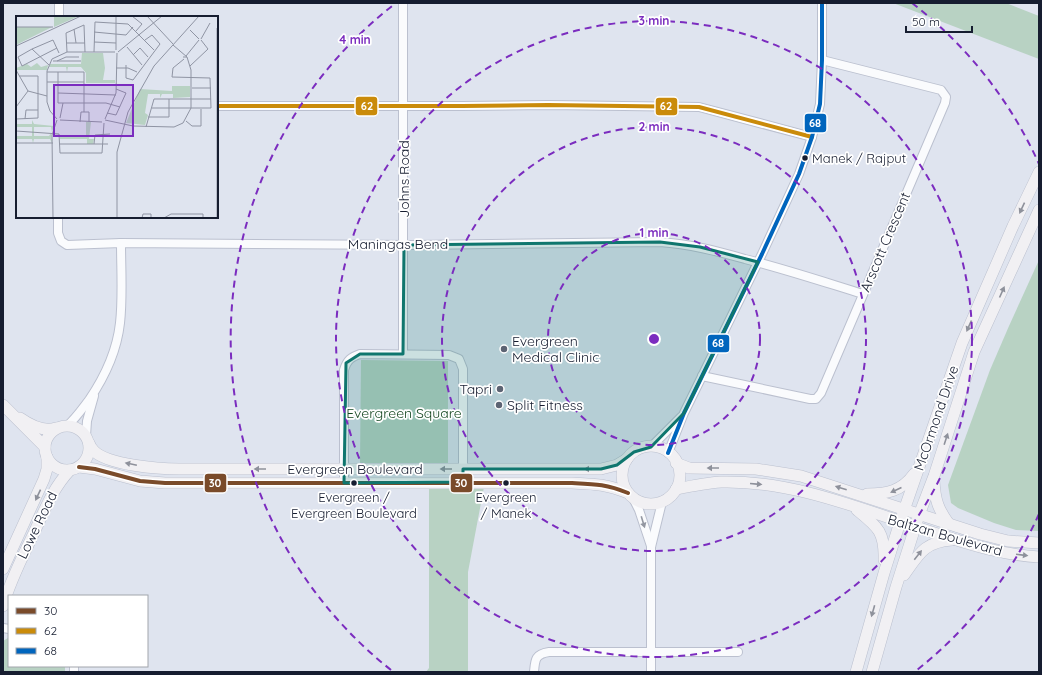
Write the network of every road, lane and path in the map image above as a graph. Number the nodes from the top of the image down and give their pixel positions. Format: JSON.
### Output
{"nodes":[{"id":1,"x":59,"y":3,"type":"edge"},
{"id":2,"x":403,"y":3,"type":"edge"},
{"id":3,"x":822,"y":3,"type":"edge"},
{"id":4,"x":59,"y":16,"type":"edge"},
{"id":5,"x":822,"y":60,"type":"junction"},
{"id":6,"x":218,"y":106,"type":"edge"},
{"id":7,"x":404,"y":106,"type":"junction"},
{"id":8,"x":812,"y":137,"type":"junction"},
{"id":9,"x":1039,"y":172,"type":"edge"},
{"id":10,"x":1039,"y":210,"type":"edge"},
{"id":11,"x":58,"y":218,"type":"edge"},
{"id":12,"x":121,"y":243,"type":"junction"},
{"id":13,"x":404,"y":244,"type":"junction"},
{"id":14,"x":758,"y":262,"type":"junction"},
{"id":15,"x":863,"y":294,"type":"junction"},
{"id":16,"x":403,"y":354,"type":"junction"},
{"id":17,"x":702,"y":376,"type":"junction"},
{"id":18,"x":95,"y":391,"type":"junction"},
{"id":19,"x":3,"y":405,"type":"edge"},
{"id":20,"x":684,"y":413,"type":"junction"},
{"id":21,"x":12,"y":414,"type":"junction"},
{"id":22,"x":62,"y":427,"type":"junction"},
{"id":23,"x":87,"y":440,"type":"junction"},
{"id":24,"x":651,"y":447,"type":"junction"},
{"id":25,"x":46,"y":452,"type":"junction"},
{"id":26,"x":668,"y":453,"type":"junction"},
{"id":27,"x":627,"y":459,"type":"junction"},
{"id":28,"x":676,"y":463,"type":"junction"},
{"id":29,"x":921,"y":463,"type":"junction"},
{"id":30,"x":74,"y":468,"type":"junction"},
{"id":31,"x":344,"y":469,"type":"junction"},
{"id":32,"x":463,"y":469,"type":"junction"},
{"id":33,"x":934,"y":476,"type":"junction"},
{"id":34,"x":463,"y":482,"type":"junction"},
{"id":35,"x":344,"y":483,"type":"junction"},
{"id":36,"x":676,"y":489,"type":"junction"},
{"id":37,"x":859,"y":494,"type":"junction"},
{"id":38,"x":630,"y":495,"type":"junction"},
{"id":39,"x":662,"y":502,"type":"junction"},
{"id":40,"x":853,"y":506,"type":"junction"},
{"id":41,"x":904,"y":510,"type":"junction"},
{"id":42,"x":919,"y":515,"type":"junction"},
{"id":43,"x":900,"y":522,"type":"junction"},
{"id":44,"x":949,"y":524,"type":"junction"},
{"id":45,"x":916,"y":527,"type":"junction"},
{"id":46,"x":957,"y":540,"type":"junction"},
{"id":47,"x":1039,"y":543,"type":"edge"},
{"id":48,"x":651,"y":547,"type":"junction"},
{"id":49,"x":1039,"y":557,"type":"edge"},
{"id":50,"x":3,"y":569,"type":"edge"},
{"id":51,"x":884,"y":573,"type":"junction"},
{"id":52,"x":896,"y":587,"type":"junction"},
{"id":53,"x":3,"y":606,"type":"edge"},
{"id":54,"x":651,"y":651,"type":"junction"},
{"id":55,"x":738,"y":652,"type":"dead end"},
{"id":56,"x":534,"y":672,"type":"edge"},
{"id":57,"x":651,"y":672,"type":"edge"},
{"id":58,"x":856,"y":672,"type":"edge"},
{"id":59,"x":872,"y":672,"type":"edge"}],
"edges":[{"from":1,"to":4,"type":"street"},
{"from":2,"to":7,"type":"street","name":"Johns Road"},
{"from":3,"to":5,"type":"street"},
{"from":5,"to":8,"type":"street"},
{"from":5,"to":15,"type":"street","name":"Arscott Crescent"},
{"from":6,"to":7,"type":"street"},
{"from":7,"to":8,"type":"street"},
{"from":7,"to":13,"type":"street","name":"Johns Road"},
{"from":8,"to":14,"type":"street"},
{"from":9,"to":29,"type":"street","name":"McOrmond Drive","one_way":true},
{"from":33,"to":10,"type":"street","name":"McOrmond Drive","one_way":true},
{"from":11,"to":12,"type":"street","name":"Maningas Bend"},
{"from":12,"to":13,"type":"street","name":"Maningas Bend"},
{"from":12,"to":18,"type":"street"},
{"from":13,"to":14,"type":"street","name":"Maningas Bend"},
{"from":13,"to":16,"type":"street","name":"Johns Road"},
{"from":14,"to":15,"type":"street","name":"Maningas Bend"},
{"from":14,"to":17,"type":"street"},
{"from":15,"to":17,"type":"street","name":"Arscott Crescent"},
{"from":16,"to":31,"type":"street"},
{"from":16,"to":32,"type":"street"},
{"from":17,"to":20,"type":"street"},
{"from":18,"to":22,"type":"street"},
{"from":18,"to":23,"type":"street"},
{"from":19,"to":21,"type":"street"},
{"from":20,"to":24,"type":"street"},
{"from":20,"to":26,"type":"street"},
{"from":21,"to":22,"type":"street"},
{"from":21,"to":25,"type":"street"},
{"from":22,"to":23,"type":"street"},
{"from":22,"to":25,"type":"street"},
{"from":23,"to":30,"type":"street"},
{"from":31,"to":23,"type":"street","name":"Evergreen Boulevard","one_way":true},
{"from":24,"to":26,"type":"street"},
{"from":24,"to":27,"type":"street"},
{"from":25,"to":30,"type":"street"},
{"from":25,"to":50,"type":"street","name":"Lowe Road","one_way":true},
{"from":26,"to":28,"type":"street"},
{"from":27,"to":32,"type":"street","name":"Evergreen Boulevard","one_way":true},
{"from":27,"to":38,"type":"street"},
{"from":28,"to":36,"type":"street"},
{"from":37,"to":28,"type":"street","one_way":true},
{"from":29,"to":37,"type":"street","one_way":true},
{"from":29,"to":41,"type":"street","name":"McOrmond Drive"},
{"from":30,"to":35,"type":"street","name":"Evergreen Boulevard"},
{"from":30,"to":53,"type":"street","name":"Lowe Road"},
{"from":32,"to":31,"type":"street","name":"Evergreen Boulevard","one_way":true},
{"from":31,"to":35,"type":"street"},
{"from":32,"to":34,"type":"street"},
{"from":33,"to":42,"type":"street","name":"McOrmond Drive"},
{"from":33,"to":44,"type":"street"},
{"from":34,"to":35,"type":"street","name":"Evergreen Boulevard"},
{"from":34,"to":38,"type":"street","name":"Evergreen Boulevard"},
{"from":36,"to":39,"type":"street"},
{"from":36,"to":40,"type":"street","one_way":true},
{"from":37,"to":41,"type":"street"},
{"from":38,"to":39,"type":"street"},
{"from":38,"to":48,"type":"street","one_way":true},
{"from":39,"to":48,"type":"street"},
{"from":40,"to":43,"type":"street","name":"Baltzan Boulevard"},
{"from":40,"to":51,"type":"street"},
{"from":41,"to":42,"type":"street","name":"Baltzan Boulevard"},
{"from":41,"to":43,"type":"street","name":"McOrmond Drive"},
{"from":42,"to":44,"type":"street","name":"Baltzan Boulevard"},
{"from":42,"to":45,"type":"street","name":"McOrmond Drive"},
{"from":43,"to":45,"type":"street","name":"Baltzan Boulevard"},
{"from":43,"to":51,"type":"street","name":"McOrmond Drive"},
{"from":44,"to":47,"type":"street","name":"Baltzan Boulevard"},
{"from":45,"to":46,"type":"street","name":"Baltzan Boulevard"},
{"from":45,"to":52,"type":"street","name":"McOrmond Drive"},
{"from":46,"to":49,"type":"street","name":"Baltzan Boulevard","one_way":true},
{"from":52,"to":46,"type":"street","one_way":true},
{"from":48,"to":54,"type":"street"},
{"from":51,"to":58,"type":"street","name":"McOrmond Drive","one_way":true},
{"from":52,"to":59,"type":"street","name":"McOrmond Drive"},
{"from":54,"to":55,"type":"street"},
{"from":54,"to":56,"type":"street"},
{"from":54,"to":57,"type":"street"}]}
